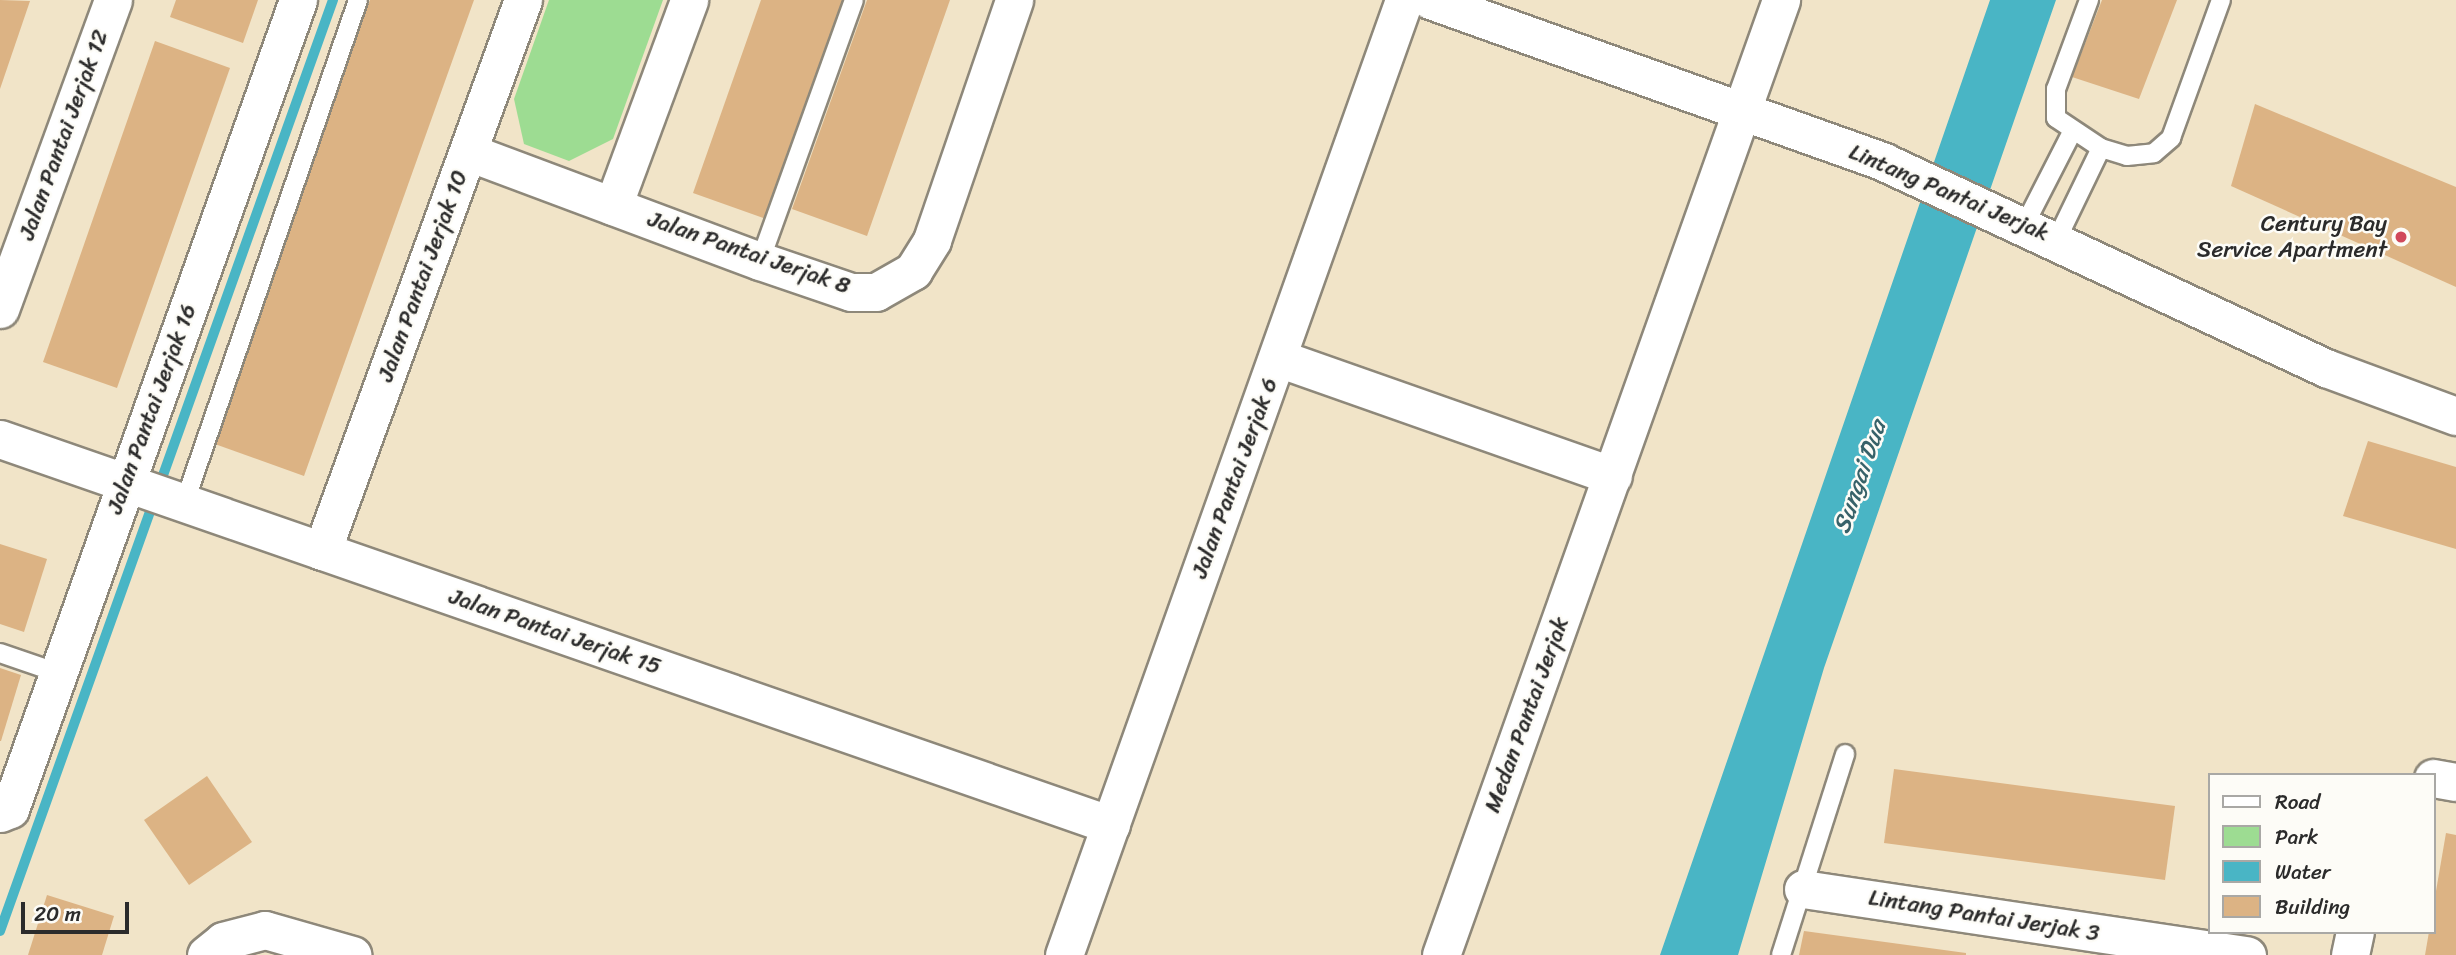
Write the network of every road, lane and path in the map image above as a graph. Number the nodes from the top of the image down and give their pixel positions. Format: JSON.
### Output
{"nodes":[{"id":1,"x":113,"y":0,"type":"edge"},
{"id":2,"x":298,"y":0,"type":"edge"},
{"id":3,"x":358,"y":0,"type":"edge"},
{"id":4,"x":523,"y":0,"type":"edge"},
{"id":5,"x":689,"y":0,"type":"edge"},
{"id":6,"x":854,"y":0,"type":"edge"},
{"id":7,"x":1014,"y":0,"type":"edge"},
{"id":8,"x":1404,"y":0,"type":"edge"},
{"id":9,"x":1430,"y":0,"type":"edge"},
{"id":10,"x":1781,"y":0,"type":"edge"},
{"id":11,"x":2089,"y":0,"type":"edge"},
{"id":12,"x":2221,"y":0,"type":"edge"},
{"id":13,"x":1742,"y":112,"type":"junction"},
{"id":14,"x":2072,"y":132,"type":"junction"},
{"id":15,"x":2101,"y":148,"type":"junction"},
{"id":16,"x":468,"y":152,"type":"junction"},
{"id":17,"x":613,"y":205,"type":"junction"},
{"id":18,"x":2025,"y":224,"type":"junction"},
{"id":19,"x":760,"y":261,"type":"junction"},
{"id":20,"x":0,"y":309,"type":"edge"},
{"id":21,"x":1278,"y":358,"type":"junction"},
{"id":22,"x":2456,"y":416,"type":"edge"},
{"id":23,"x":0,"y":439,"type":"edge"},
{"id":24,"x":1613,"y":476,"type":"junction"},
{"id":25,"x":132,"y":486,"type":"junction"},
{"id":26,"x":179,"y":502,"type":"junction"},
{"id":27,"x":322,"y":551,"type":"junction"},
{"id":28,"x":0,"y":653,"type":"edge"},
{"id":29,"x":58,"y":673,"type":"junction"},
{"id":30,"x":1845,"y":754,"type":"dead end"},
{"id":31,"x":2435,"y":778,"type":"edge"},
{"id":32,"x":2456,"y":782,"type":"edge"},
{"id":33,"x":0,"y":813,"type":"edge"},
{"id":34,"x":1111,"y":825,"type":"junction"},
{"id":35,"x":1803,"y":889,"type":"junction"},
{"id":36,"x":2355,"y":934,"type":"edge"},
{"id":37,"x":206,"y":955,"type":"edge"},
{"id":38,"x":352,"y":955,"type":"edge"},
{"id":39,"x":1064,"y":955,"type":"edge"},
{"id":40,"x":1441,"y":955,"type":"edge"},
{"id":41,"x":1781,"y":955,"type":"edge"},
{"id":42,"x":2247,"y":955,"type":"edge"},
{"id":43,"x":2350,"y":955,"type":"edge"}],
"edges":[{"from":1,"to":20,"type":"street","name":"Jalan Pantai Jerjak 12"},
{"from":2,"to":25,"type":"street","name":"Jalan Pantai Jerjak 16"},
{"from":3,"to":26,"type":"lane"},
{"from":4,"to":16,"type":"street","name":"Jalan Pantai Jerjak 10"},
{"from":5,"to":17,"type":"street"},
{"from":6,"to":19,"type":"lane"},
{"from":7,"to":19,"type":"street","name":"Jalan Pantai Jerjak 8"},
{"from":8,"to":21,"type":"street","name":"Jalan Pantai Jerjak 6"},
{"from":9,"to":13,"type":"street","name":"Lintang Pantai Jerjak"},
{"from":10,"to":13,"type":"street","name":"Medan Pantai Jerjak"},
{"from":11,"to":14,"type":"lane"},
{"from":12,"to":15,"type":"lane"},
{"from":13,"to":18,"type":"street","name":"Lintang Pantai Jerjak"},
{"from":13,"to":24,"type":"street","name":"Medan Pantai Jerjak"},
{"from":14,"to":15,"type":"lane"},
{"from":14,"to":18,"type":"lane"},
{"from":15,"to":18,"type":"lane"},
{"from":16,"to":17,"type":"street","name":"Jalan Pantai Jerjak 8"},
{"from":16,"to":27,"type":"street","name":"Jalan Pantai Jerjak 10"},
{"from":17,"to":19,"type":"street","name":"Jalan Pantai Jerjak 8"},
{"from":18,"to":22,"type":"street","name":"Lintang Pantai Jerjak"},
{"from":21,"to":24,"type":"street"},
{"from":21,"to":34,"type":"street","name":"Jalan Pantai Jerjak 6"},
{"from":23,"to":25,"type":"street","name":"Jalan Pantai Jerjak 15"},
{"from":24,"to":40,"type":"street","name":"Medan Pantai Jerjak"},
{"from":25,"to":26,"type":"street","name":"Jalan Pantai Jerjak 15"},
{"from":25,"to":29,"type":"street","name":"Jalan Pantai Jerjak 16"},
{"from":26,"to":27,"type":"street","name":"Jalan Pantai Jerjak 15"},
{"from":27,"to":34,"type":"street","name":"Jalan Pantai Jerjak 15"},
{"from":28,"to":29,"type":"lane"},
{"from":29,"to":33,"type":"street","name":"Jalan Pantai Jerjak 16"},
{"from":30,"to":35,"type":"lane"},
{"from":31,"to":32,"type":"street"},
{"from":34,"to":39,"type":"street","name":"Jalan Pantai Jerjak 6"},
{"from":35,"to":41,"type":"lane"},
{"from":35,"to":42,"type":"street","name":"Lintang Pantai Jerjak 3"},
{"from":36,"to":43,"type":"street"},
{"from":37,"to":38,"type":"street"}]}
